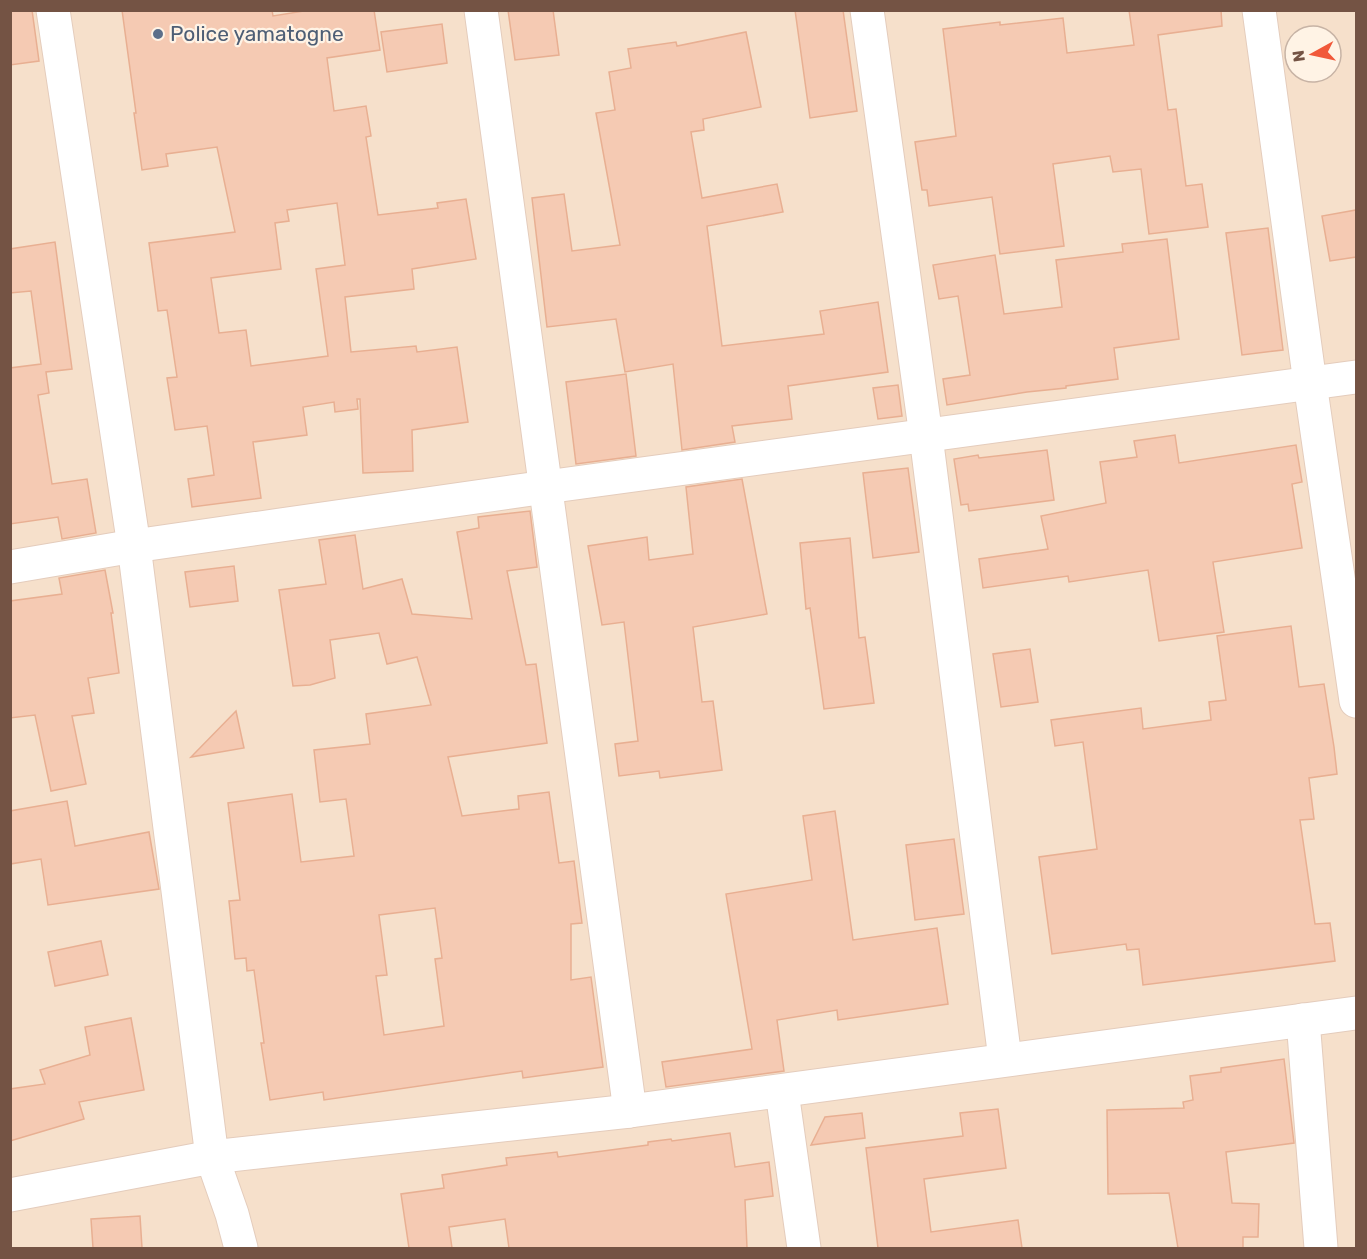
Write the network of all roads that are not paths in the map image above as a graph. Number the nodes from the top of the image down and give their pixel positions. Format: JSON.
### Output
{"nodes":[{"id":1,"x":52,"y":10,"type":"edge"},
{"id":2,"x":481,"y":10,"type":"edge"},
{"id":3,"x":867,"y":10,"type":"edge"},
{"id":4,"x":1259,"y":10,"type":"edge"},
{"id":5,"x":1356,"y":377,"type":"edge"},
{"id":6,"x":1310,"y":383,"type":"junction"},
{"id":7,"x":926,"y":436,"type":"junction"},
{"id":8,"x":546,"y":487,"type":"junction"},
{"id":9,"x":134,"y":546,"type":"junction"},
{"id":10,"x":10,"y":567,"type":"edge"},
{"id":11,"x":1356,"y":701,"type":"edge"},
{"id":12,"x":1356,"y":1013,"type":"edge"},
{"id":13,"x":1303,"y":1020,"type":"junction"},
{"id":14,"x":1005,"y":1059,"type":"junction"},
{"id":15,"x":782,"y":1092,"type":"junction"},
{"id":16,"x":630,"y":1111,"type":"junction"},
{"id":17,"x":212,"y":1157,"type":"junction"},
{"id":18,"x":10,"y":1195,"type":"edge"},
{"id":19,"x":241,"y":1248,"type":"edge"},
{"id":20,"x":804,"y":1248,"type":"edge"},
{"id":21,"x":1321,"y":1248,"type":"edge"}],
"edges":[{"from":1,"to":9,"type":"street"},
{"from":2,"to":8,"type":"street"},
{"from":3,"to":7,"type":"street"},
{"from":4,"to":6,"type":"street"},
{"from":5,"to":6,"type":"street"},
{"from":6,"to":7,"type":"street"},
{"from":6,"to":11,"type":"street"},
{"from":7,"to":8,"type":"street"},
{"from":7,"to":14,"type":"street"},
{"from":8,"to":9,"type":"street"},
{"from":8,"to":16,"type":"street"},
{"from":9,"to":10,"type":"street"},
{"from":9,"to":17,"type":"street"},
{"from":12,"to":13,"type":"street"},
{"from":13,"to":14,"type":"street"},
{"from":13,"to":21,"type":"street"},
{"from":14,"to":15,"type":"street"},
{"from":15,"to":16,"type":"street"},
{"from":15,"to":20,"type":"street"},
{"from":16,"to":17,"type":"street"},
{"from":17,"to":18,"type":"street"},
{"from":17,"to":19,"type":"street"}]}
